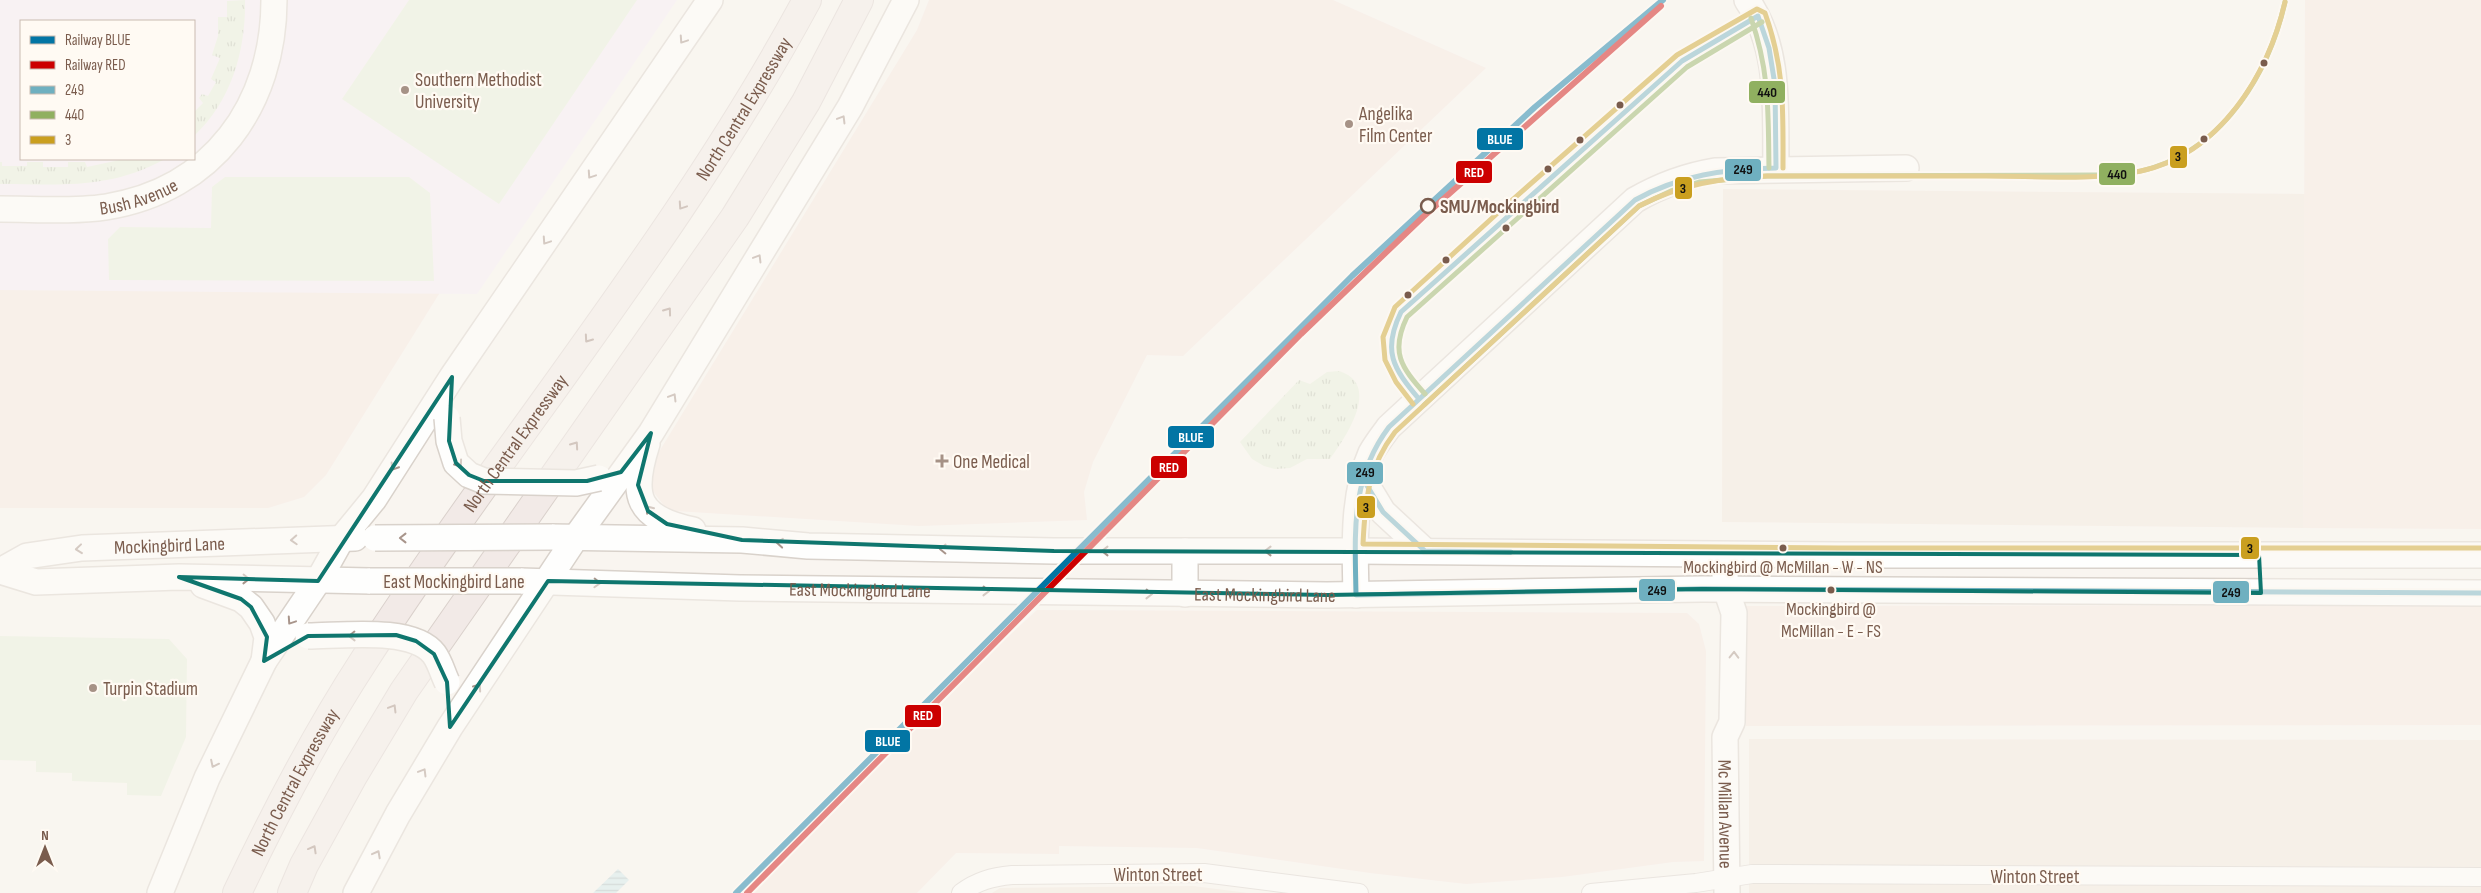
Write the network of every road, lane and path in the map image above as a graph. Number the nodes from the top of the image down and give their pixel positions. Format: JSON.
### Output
{"nodes":[{"id":1,"x":274,"y":0,"type":"edge"},
{"id":2,"x":710,"y":0,"type":"edge"},
{"id":3,"x":807,"y":0,"type":"edge"},
{"id":4,"x":859,"y":0,"type":"edge"},
{"id":5,"x":906,"y":0,"type":"edge"},
{"id":6,"x":1747,"y":0,"type":"edge"},
{"id":7,"x":1776,"y":168,"type":"junction"},
{"id":8,"x":1906,"y":168,"type":"dead end"},
{"id":9,"x":0,"y":209,"type":"edge"},
{"id":10,"x":452,"y":378,"type":"junction"},
{"id":11,"x":651,"y":433,"type":"junction"},
{"id":12,"x":610,"y":475,"type":"junction"},
{"id":13,"x":1363,"y":479,"type":"junction"},
{"id":14,"x":564,"y":537,"type":"junction"},
{"id":15,"x":342,"y":538,"type":"junction"},
{"id":16,"x":742,"y":540,"type":"junction"},
{"id":17,"x":905,"y":548,"type":"junction"},
{"id":18,"x":1356,"y":550,"type":"junction"},
{"id":19,"x":1185,"y":551,"type":"junction"},
{"id":20,"x":1425,"y":551,"type":"junction"},
{"id":21,"x":1512,"y":552,"type":"junction"},
{"id":22,"x":2018,"y":554,"type":"junction"},
{"id":23,"x":2259,"y":554,"type":"junction"},
{"id":24,"x":1724,"y":555,"type":"junction"},
{"id":25,"x":2481,"y":555,"type":"edge"},
{"id":26,"x":179,"y":578,"type":"junction"},
{"id":27,"x":318,"y":580,"type":"junction"},
{"id":28,"x":548,"y":581,"type":"junction"},
{"id":29,"x":1726,"y":589,"type":"junction"},
{"id":30,"x":906,"y":590,"type":"junction"},
{"id":31,"x":1512,"y":591,"type":"junction"},
{"id":32,"x":2020,"y":591,"type":"junction"},
{"id":33,"x":2261,"y":593,"type":"junction"},
{"id":34,"x":2481,"y":593,"type":"edge"},
{"id":35,"x":1185,"y":594,"type":"junction"},
{"id":36,"x":1356,"y":595,"type":"junction"},
{"id":37,"x":264,"y":661,"type":"junction"},
{"id":38,"x":450,"y":727,"type":"junction"},
{"id":39,"x":2481,"y":877,"type":"edge"},
{"id":40,"x":2155,"y":885,"type":"edge"},
{"id":41,"x":1727,"y":886,"type":"edge"},
{"id":42,"x":160,"y":893,"type":"edge"},
{"id":43,"x":238,"y":893,"type":"edge"},
{"id":44,"x":292,"y":893,"type":"edge"},
{"id":45,"x":356,"y":893,"type":"edge"},
{"id":46,"x":961,"y":893,"type":"edge"},
{"id":47,"x":1359,"y":893,"type":"edge"},
{"id":48,"x":1591,"y":893,"type":"edge"}],
"edges":[{"from":1,"to":9,"type":"main road","name":"Bush Avenue"},
{"from":2,"to":10,"type":"main road","one_way":true},
{"from":3,"to":43,"type":"highway","name":"North Central Expressway","one_way":true},
{"from":44,"to":4,"type":"highway","one_way":true},
{"from":11,"to":5,"type":"main road","one_way":true},
{"from":6,"to":7,"type":"main road"},
{"from":7,"to":8,"type":"main road"},
{"from":7,"to":13,"type":"main road"},
{"from":10,"to":12,"type":"main road","one_way":true,"bridge":true},
{"from":10,"to":15,"type":"main road","one_way":true},
{"from":11,"to":12,"type":"main road"},
{"from":16,"to":11,"type":"main road","one_way":true},
{"from":12,"to":14,"type":"main road"},
{"from":13,"to":18,"type":"main road"},
{"from":13,"to":20,"type":"main road"},
{"from":14,"to":15,"type":"main road","one_way":true,"bridge":true},
{"from":14,"to":16,"type":"main road"},
{"from":14,"to":28,"type":"main road"},
{"from":15,"to":26,"type":"main road","name":"Mockingbird Lane","one_way":true},
{"from":15,"to":27,"type":"main road"},
{"from":17,"to":16,"type":"main road","one_way":true},
{"from":19,"to":17,"type":"main road","one_way":true},
{"from":17,"to":30,"type":"main road"},
{"from":18,"to":19,"type":"main road","one_way":true},
{"from":18,"to":20,"type":"main road"},
{"from":18,"to":36,"type":"main road"},
{"from":19,"to":35,"type":"main road"},
{"from":20,"to":21,"type":"main road"},
{"from":21,"to":24,"type":"main road"},
{"from":21,"to":31,"type":"main road"},
{"from":22,"to":23,"type":"main road"},
{"from":22,"to":24,"type":"main road"},
{"from":22,"to":32,"type":"main road"},
{"from":23,"to":25,"type":"main road"},
{"from":23,"to":33,"type":"main road"},
{"from":24,"to":29,"type":"main road","name":"Mc Millan Avenue"},
{"from":26,"to":27,"type":"main road","name":"Mockingbird Lane","one_way":true},
{"from":26,"to":37,"type":"main road"},
{"from":27,"to":28,"type":"main road","name":"East Mockingbird Lane","bridge":true},
{"from":27,"to":37,"type":"main road","one_way":true},
{"from":28,"to":30,"type":"main road","name":"East Mockingbird Lane","one_way":true},
{"from":38,"to":28,"type":"main road","one_way":true},
{"from":29,"to":31,"type":"main road","name":"East Mockingbird Lane"},
{"from":29,"to":32,"type":"main road","name":"East Mockingbird Lane"},
{"from":29,"to":41,"type":"main road","name":"Mc Millan Avenue"},
{"from":30,"to":35,"type":"main road","name":"East Mockingbird Lane","one_way":true},
{"from":31,"to":36,"type":"main road","name":"East Mockingbird Lane"},
{"from":32,"to":33,"type":"main road","name":"East Mockingbird Lane"},
{"from":33,"to":34,"type":"main road","name":"East Mockingbird Lane"},
{"from":35,"to":36,"type":"main road","name":"East Mockingbird Lane"},
{"from":38,"to":37,"type":"main road","one_way":true,"bridge":true},
{"from":37,"to":42,"type":"main road","one_way":true},
{"from":45,"to":38,"type":"main road","one_way":true},
{"from":39,"to":40,"type":"street","name":"Winton Street"},
{"from":40,"to":41,"type":"street","name":"Winton Street"},
{"from":41,"to":48,"type":"street","name":"Winton Street"},
{"from":46,"to":47,"type":"street","name":"Winton Street"}]}
